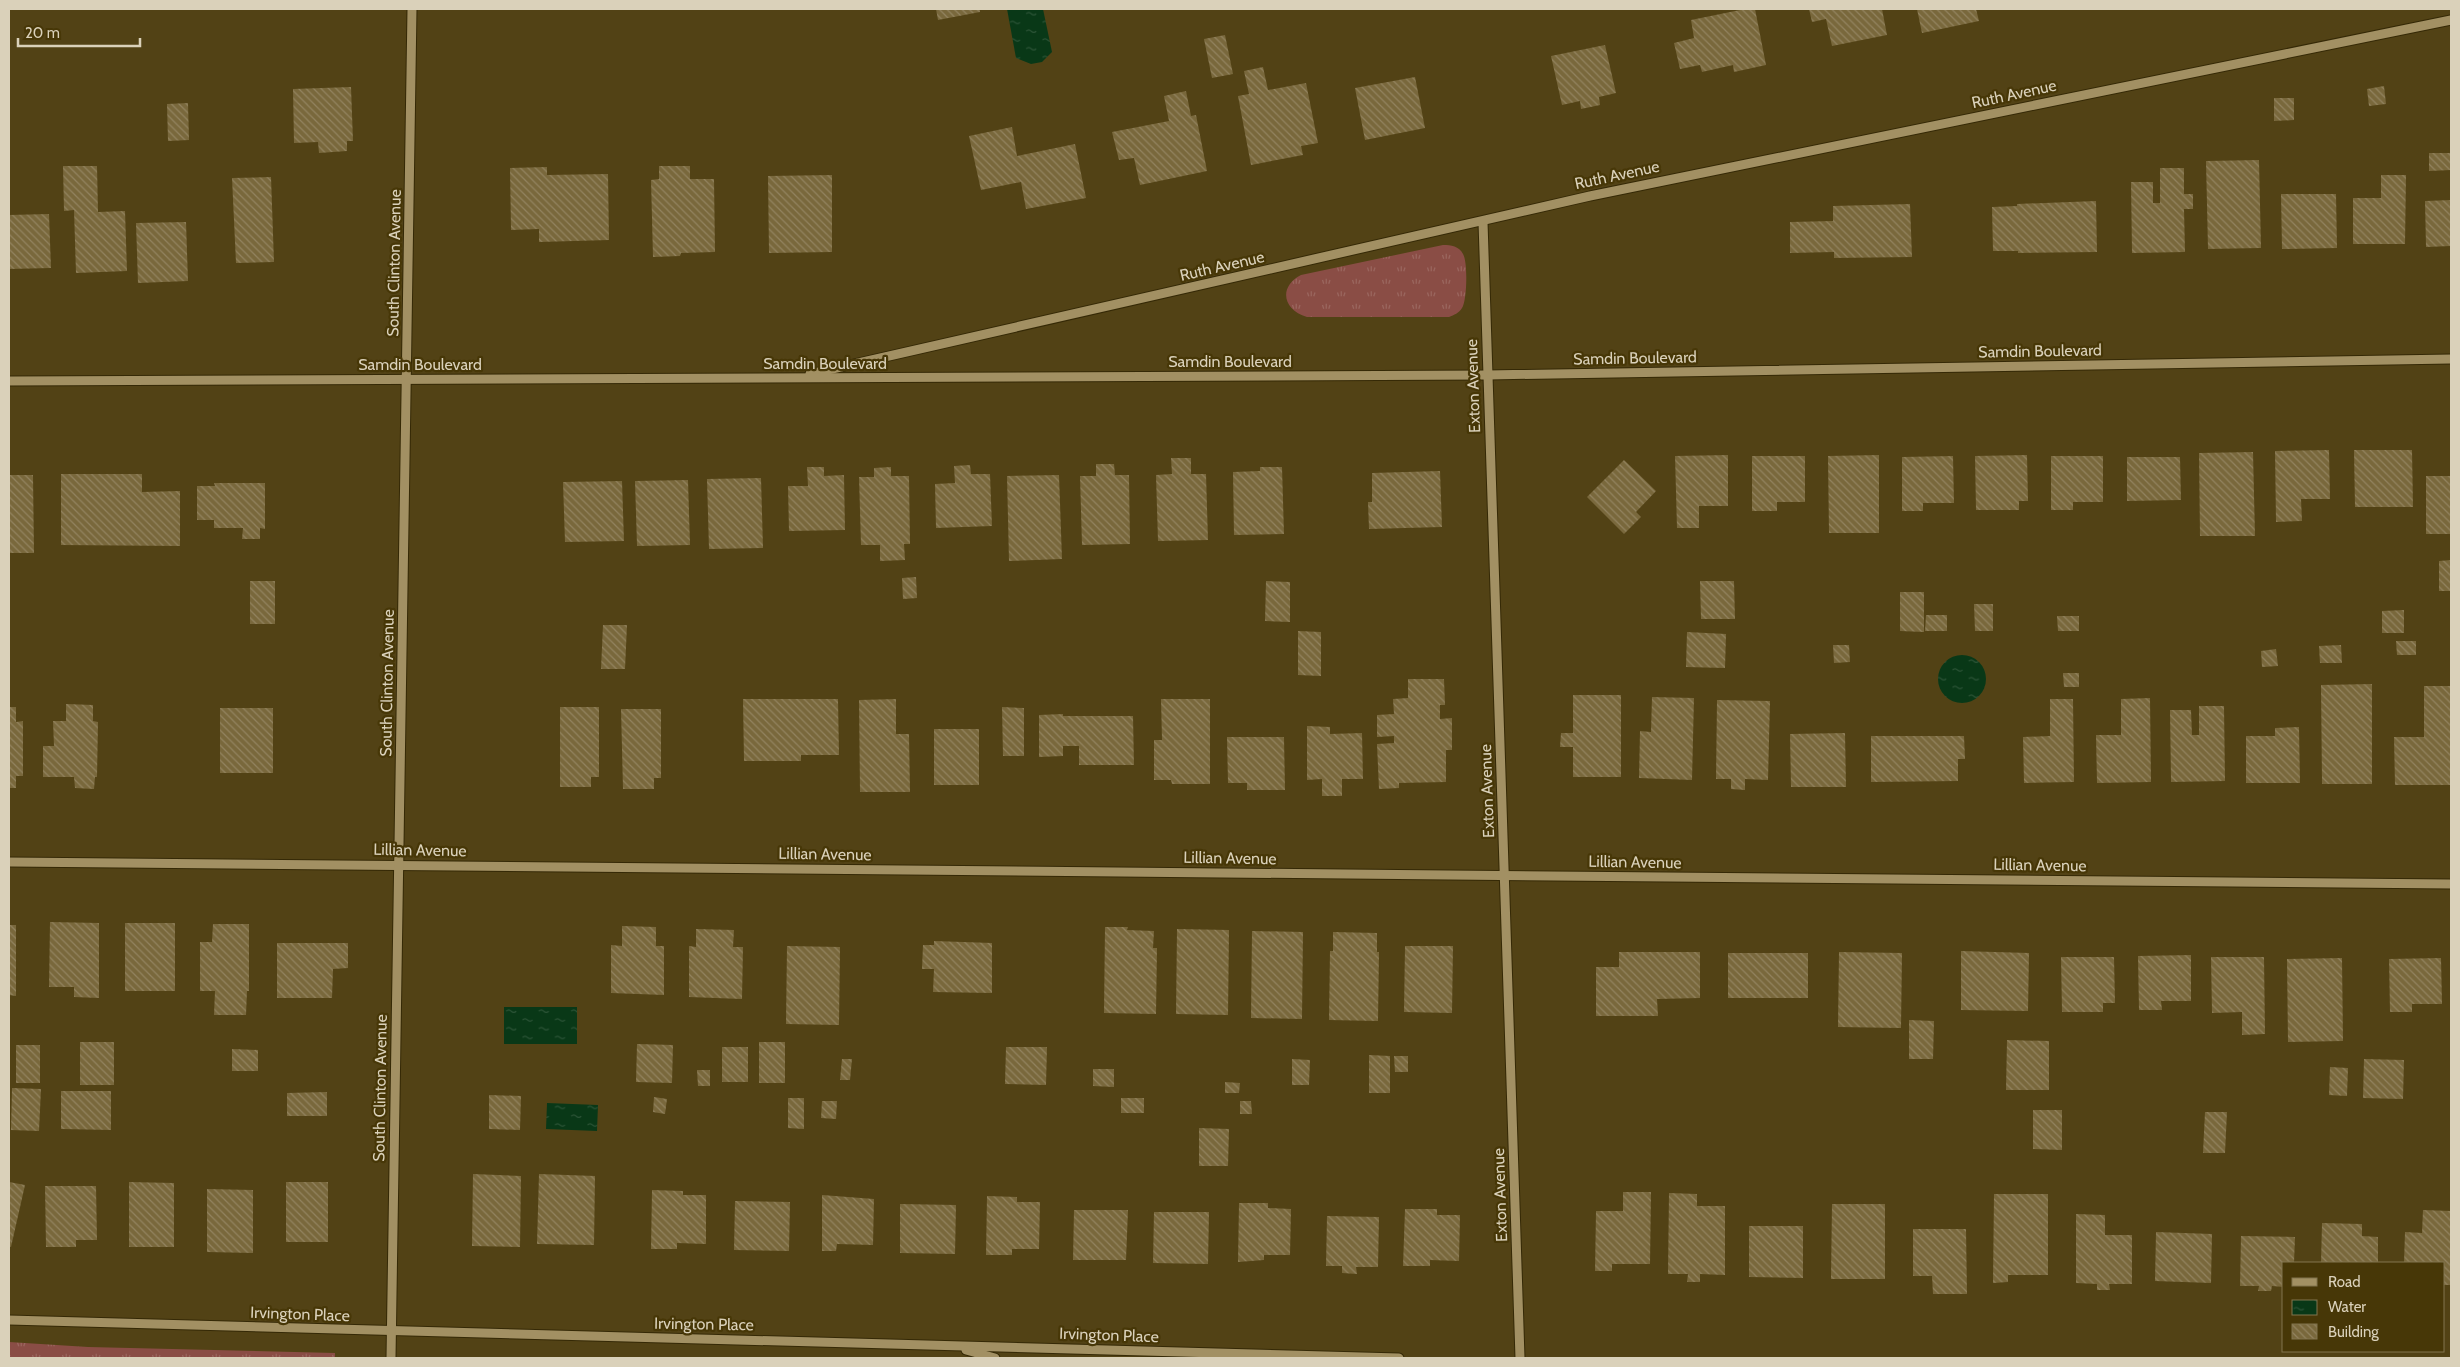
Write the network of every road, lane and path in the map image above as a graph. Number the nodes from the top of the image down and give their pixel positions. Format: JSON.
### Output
{"nodes":[{"id":1,"x":412,"y":9,"type":"edge"},
{"id":2,"x":2451,"y":20,"type":"edge"},
{"id":3,"x":1483,"y":222,"type":"junction"},
{"id":4,"x":2451,"y":359,"type":"edge"},
{"id":5,"x":1488,"y":375,"type":"junction"},
{"id":6,"x":792,"y":378,"type":"junction"},
{"id":7,"x":407,"y":379,"type":"junction"},
{"id":8,"x":9,"y":381,"type":"edge"},
{"id":9,"x":9,"y":862,"type":"edge"},
{"id":10,"x":399,"y":865,"type":"junction"},
{"id":11,"x":1505,"y":875,"type":"junction"},
{"id":12,"x":2451,"y":884,"type":"edge"},
{"id":13,"x":9,"y":1320,"type":"edge"},
{"id":14,"x":391,"y":1331,"type":"junction"},
{"id":15,"x":951,"y":1346,"type":"junction"},
{"id":16,"x":391,"y":1358,"type":"edge"},
{"id":17,"x":995,"y":1358,"type":"edge"},
{"id":18,"x":1399,"y":1358,"type":"edge"},
{"id":19,"x":1520,"y":1358,"type":"edge"}],
"edges":[{"from":1,"to":7,"type":"street","name":"South Clinton Avenue"},
{"from":2,"to":3,"type":"street","name":"Ruth Avenue"},
{"from":3,"to":5,"type":"street","name":"Exton Avenue"},
{"from":3,"to":6,"type":"street","name":"Ruth Avenue"},
{"from":4,"to":5,"type":"street","name":"Samdin Boulevard"},
{"from":5,"to":6,"type":"street","name":"Samdin Boulevard"},
{"from":5,"to":11,"type":"street","name":"Exton Avenue"},
{"from":6,"to":7,"type":"street","name":"Samdin Boulevard"},
{"from":7,"to":8,"type":"street","name":"Samdin Boulevard"},
{"from":7,"to":10,"type":"street","name":"South Clinton Avenue"},
{"from":9,"to":10,"type":"street","name":"Lillian Avenue"},
{"from":10,"to":11,"type":"street","name":"Lillian Avenue"},
{"from":10,"to":14,"type":"street","name":"South Clinton Avenue"},
{"from":11,"to":12,"type":"street","name":"Lillian Avenue"},
{"from":11,"to":19,"type":"street","name":"Exton Avenue"},
{"from":13,"to":14,"type":"street","name":"Irvington Place"},
{"from":14,"to":15,"type":"street","name":"Irvington Place"},
{"from":14,"to":16,"type":"street","name":"South Clinton Avenue"},
{"from":15,"to":17,"type":"street"},
{"from":15,"to":18,"type":"street","name":"Irvington Place"}]}
